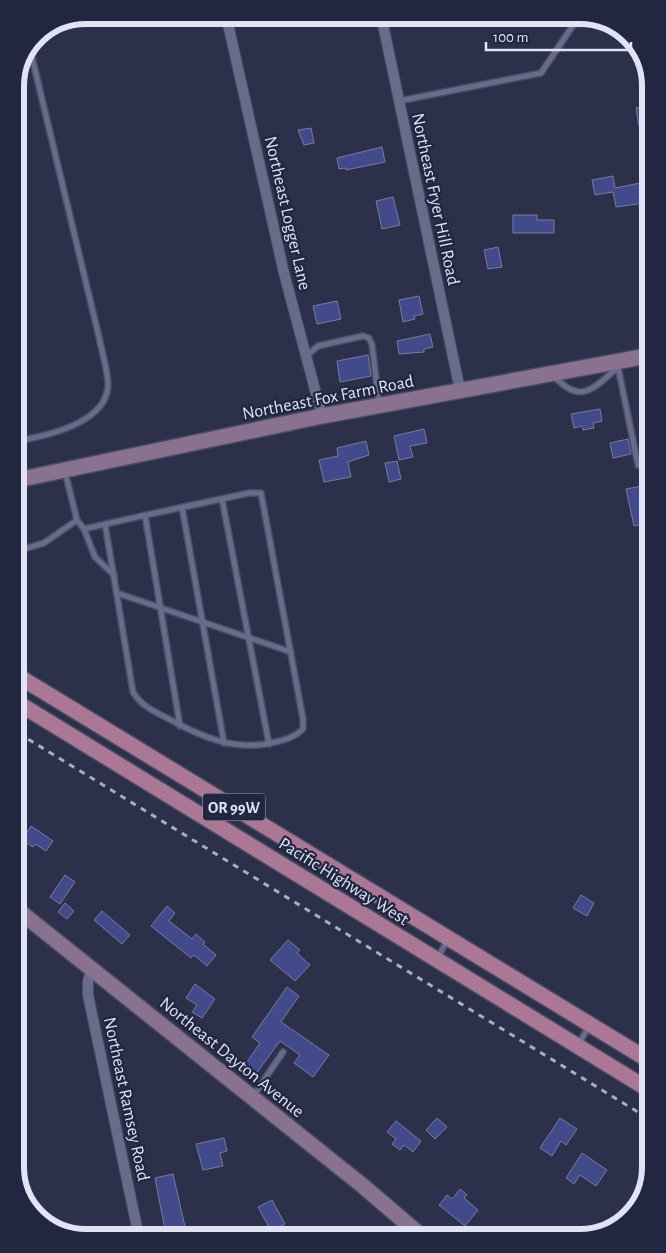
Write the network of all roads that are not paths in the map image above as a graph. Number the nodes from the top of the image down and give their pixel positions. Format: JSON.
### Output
{"nodes":[{"id":1,"x":228,"y":24,"type":"edge"},
{"id":2,"x":383,"y":24,"type":"edge"},
{"id":3,"x":574,"y":24,"type":"edge"},
{"id":4,"x":32,"y":56,"type":"edge"},
{"id":5,"x":398,"y":101,"type":"junction"},
{"id":6,"x":306,"y":356,"type":"junction"},
{"id":7,"x":642,"y":358,"type":"edge"},
{"id":8,"x":617,"y":365,"type":"junction"},
{"id":9,"x":552,"y":374,"type":"junction"},
{"id":10,"x":460,"y":390,"type":"junction"},
{"id":11,"x":379,"y":406,"type":"junction"},
{"id":12,"x":322,"y":416,"type":"junction"},
{"id":13,"x":24,"y":439,"type":"edge"},
{"id":14,"x":638,"y":465,"type":"dead end"},
{"id":15,"x":64,"y":469,"type":"junction"},
{"id":16,"x":24,"y":478,"type":"edge"},
{"id":17,"x":222,"y":499,"type":"junction"},
{"id":18,"x":182,"y":507,"type":"junction"},
{"id":19,"x":145,"y":515,"type":"junction"},
{"id":20,"x":77,"y":520,"type":"junction"},
{"id":21,"x":105,"y":524,"type":"junction"},
{"id":22,"x":84,"y":529,"type":"junction"},
{"id":23,"x":24,"y":549,"type":"edge"},
{"id":24,"x":114,"y":575,"type":"junction"},
{"id":25,"x":116,"y":593,"type":"junction"},
{"id":26,"x":161,"y":608,"type":"junction"},
{"id":27,"x":203,"y":623,"type":"junction"},
{"id":28,"x":249,"y":638,"type":"junction"},
{"id":29,"x":291,"y":652,"type":"junction"},
{"id":30,"x":24,"y":680,"type":"edge"},
{"id":31,"x":24,"y":707,"type":"edge"},
{"id":32,"x":180,"y":726,"type":"junction"},
{"id":33,"x":224,"y":743,"type":"junction"},
{"id":34,"x":269,"y":744,"type":"junction"},
{"id":35,"x":24,"y":915,"type":"edge"},
{"id":36,"x":449,"y":938,"type":"junction"},
{"id":37,"x":436,"y":960,"type":"junction"},
{"id":38,"x":92,"y":968,"type":"junction"},
{"id":39,"x":590,"y":1025,"type":"junction"},
{"id":40,"x":577,"y":1046,"type":"junction"},
{"id":41,"x":283,"y":1052,"type":"dead end"},
{"id":42,"x":642,"y":1057,"type":"edge"},
{"id":43,"x":642,"y":1086,"type":"edge"},
{"id":44,"x":252,"y":1097,"type":"junction"},
{"id":45,"x":137,"y":1229,"type":"edge"},
{"id":46,"x":413,"y":1229,"type":"edge"}],
"edges":[{"from":1,"to":6,"type":"street","name":"Northeast Logger Lane"},
{"from":2,"to":5,"type":"street","name":"Northeast Fryer Hill Road"},
{"from":3,"to":5,"type":"lane"},
{"from":4,"to":13,"type":"lane"},
{"from":5,"to":10,"type":"street","name":"Northeast Fryer Hill Road"},
{"from":6,"to":11,"type":"lane"},
{"from":6,"to":12,"type":"street","name":"Northeast Logger Lane"},
{"from":7,"to":8,"type":"street","name":"Northeast Fox Farm Road"},
{"from":8,"to":9,"type":"street","name":"Northeast Fox Farm Road"},
{"from":8,"to":9,"type":"lane"},
{"from":8,"to":14,"type":"lane"},
{"from":9,"to":10,"type":"street","name":"Northeast Fox Farm Road"},
{"from":10,"to":11,"type":"street","name":"Northeast Fox Farm Road"},
{"from":11,"to":12,"type":"street","name":"Northeast Fox Farm Road"},
{"from":12,"to":15,"type":"street","name":"Northeast Fox Farm Road"},
{"from":15,"to":16,"type":"street","name":"Northeast Fox Farm Road"},
{"from":15,"to":20,"type":"lane"},
{"from":17,"to":18,"type":"lane"},
{"from":17,"to":28,"type":"lane"},
{"from":17,"to":29,"type":"lane"},
{"from":18,"to":19,"type":"lane"},
{"from":18,"to":27,"type":"lane"},
{"from":19,"to":21,"type":"lane"},
{"from":19,"to":26,"type":"lane"},
{"from":20,"to":22,"type":"lane"},
{"from":20,"to":23,"type":"lane"},
{"from":21,"to":22,"type":"lane"},
{"from":21,"to":24,"type":"lane"},
{"from":22,"to":24,"type":"lane"},
{"from":24,"to":25,"type":"lane"},
{"from":25,"to":26,"type":"lane"},
{"from":25,"to":32,"type":"lane"},
{"from":26,"to":27,"type":"lane"},
{"from":26,"to":32,"type":"lane"},
{"from":27,"to":28,"type":"lane"},
{"from":27,"to":33,"type":"lane"},
{"from":28,"to":29,"type":"lane"},
{"from":28,"to":34,"type":"lane"},
{"from":29,"to":34,"type":"lane"},
{"from":30,"to":36,"type":"main road","name":"Pacific Highway West","number":"OR 99W"},
{"from":31,"to":37,"type":"main road","name":"Pacific Highway West","number":"OR 99W"},
{"from":32,"to":33,"type":"lane"},
{"from":33,"to":34,"type":"lane"},
{"from":35,"to":38,"type":"street","name":"Northeast Dayton Avenue"},
{"from":36,"to":37,"type":"lane"},
{"from":36,"to":39,"type":"main road","name":"Pacific Highway West","number":"OR 99W"},
{"from":37,"to":40,"type":"main road","name":"Pacific Highway West","number":"OR 99W"},
{"from":38,"to":44,"type":"street","name":"Northeast Dayton Avenue"},
{"from":38,"to":45,"type":"street","name":"Northeast Ramsey Road"},
{"from":39,"to":40,"type":"lane"},
{"from":39,"to":42,"type":"main road","name":"Pacific Highway West","number":"OR 99W"},
{"from":40,"to":43,"type":"main road","name":"Pacific Highway West","number":"OR 99W"},
{"from":41,"to":44,"type":"lane"},
{"from":44,"to":46,"type":"street","name":"Northeast Dayton Avenue"}]}
